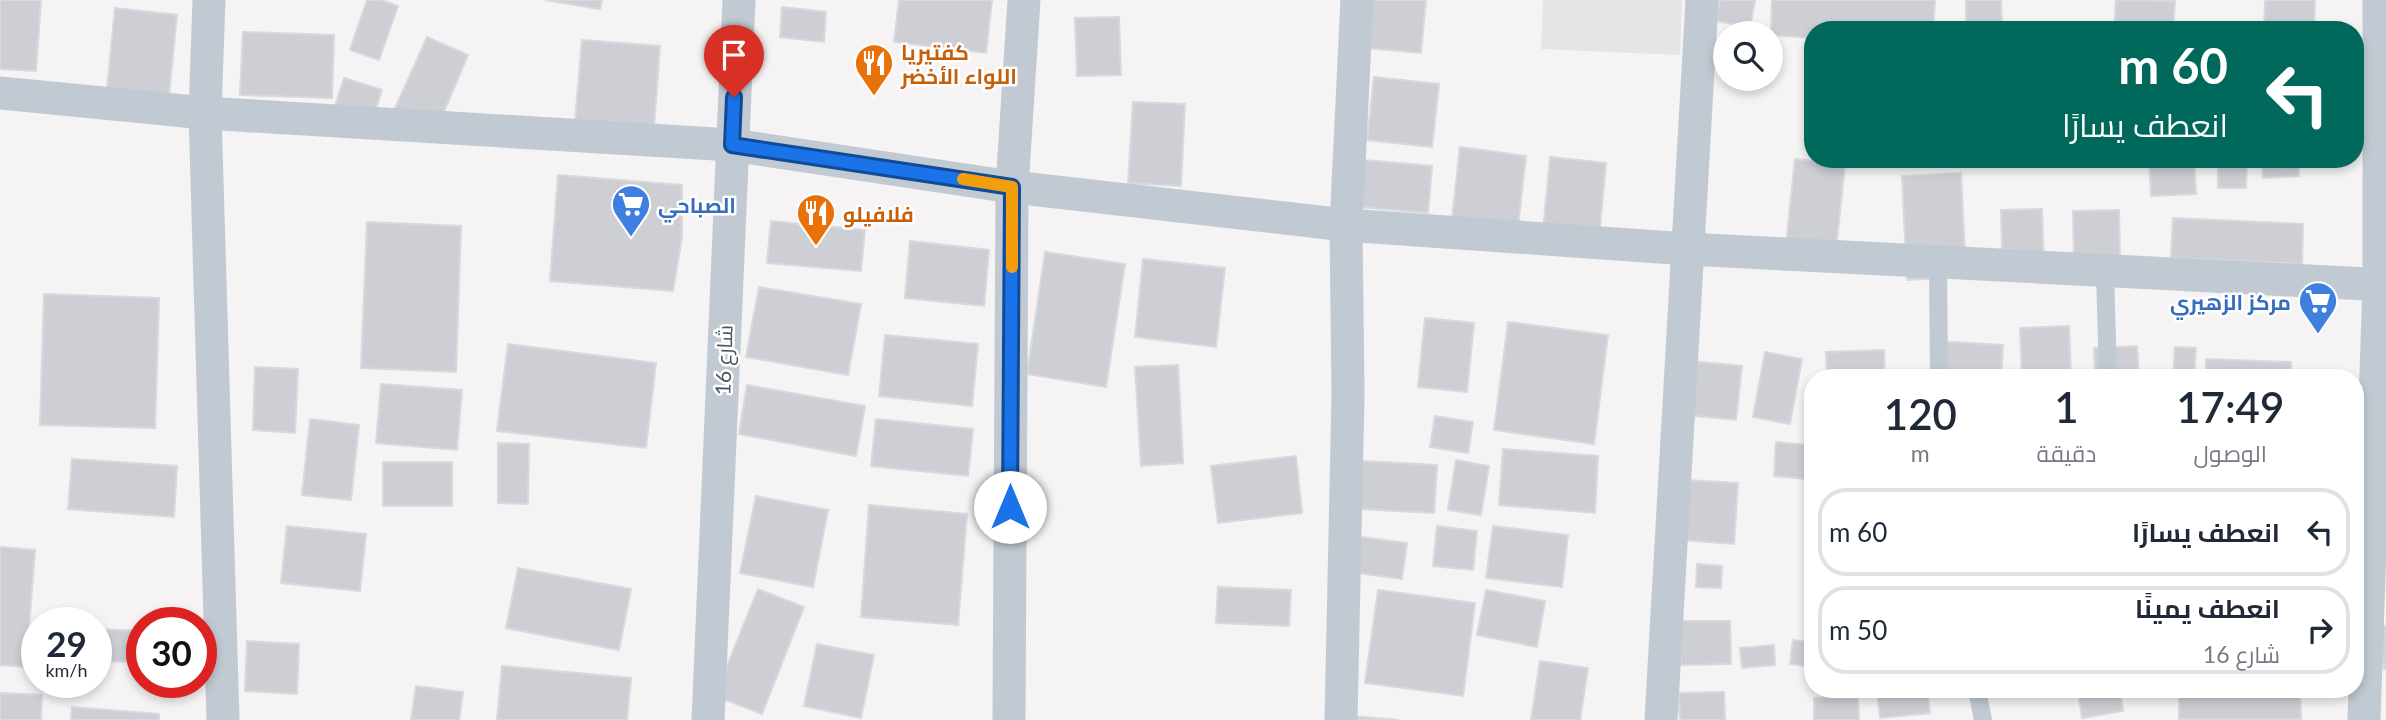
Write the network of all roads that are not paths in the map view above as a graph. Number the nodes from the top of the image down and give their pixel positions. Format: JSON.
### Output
{"nodes":[{"id":1,"x":209,"y":0,"type":"edge"},
{"id":2,"x":739,"y":0,"type":"edge"},
{"id":3,"x":1024,"y":0,"type":"edge"},
{"id":4,"x":1357,"y":0,"type":"edge"},
{"id":5,"x":1702,"y":0,"type":"edge"},
{"id":6,"x":2379,"y":0,"type":"edge"},
{"id":7,"x":0,"y":93,"type":"edge"},
{"id":8,"x":205,"y":113,"type":"junction"},
{"id":9,"x":732,"y":145,"type":"junction"},
{"id":10,"x":1012,"y":187,"type":"junction"},
{"id":11,"x":1346,"y":225,"type":"junction"},
{"id":12,"x":1688,"y":249,"type":"junction"},
{"id":13,"x":1938,"y":262,"type":"junction"},
{"id":14,"x":2105,"y":271,"type":"junction"},
{"id":15,"x":2383,"y":285,"type":"edge"},
{"id":16,"x":1939,"y":369,"type":"edge"},
{"id":17,"x":2108,"y":369,"type":"edge"},
{"id":18,"x":1978,"y":698,"type":"edge"},
{"id":19,"x":223,"y":720,"type":"edge"},
{"id":20,"x":708,"y":720,"type":"edge"},
{"id":21,"x":1009,"y":720,"type":"edge"},
{"id":22,"x":1341,"y":720,"type":"edge"},
{"id":23,"x":1661,"y":720,"type":"edge"},
{"id":24,"x":1983,"y":720,"type":"edge"},
{"id":25,"x":2364,"y":720,"type":"edge"}],
"edges":[{"from":1,"to":8,"type":"street"},
{"from":2,"to":9,"type":"street","name":"شارع 16"},
{"from":3,"to":10,"type":"street"},
{"from":4,"to":11,"type":"street"},
{"from":5,"to":12,"type":"street"},
{"from":6,"to":15,"type":"street"},
{"from":7,"to":8,"type":"street"},
{"from":8,"to":9,"type":"street"},
{"from":8,"to":19,"type":"street"},
{"from":9,"to":10,"type":"street"},
{"from":9,"to":20,"type":"street","name":"شارع 16"},
{"from":10,"to":11,"type":"street"},
{"from":10,"to":21,"type":"street"},
{"from":11,"to":12,"type":"street"},
{"from":11,"to":22,"type":"street"},
{"from":12,"to":13,"type":"street"},
{"from":12,"to":23,"type":"street"},
{"from":13,"to":14,"type":"street"},
{"from":13,"to":16,"type":"lane"},
{"from":14,"to":15,"type":"street"},
{"from":14,"to":17,"type":"lane"},
{"from":15,"to":25,"type":"street"},
{"from":18,"to":24,"type":"lane"}]}
